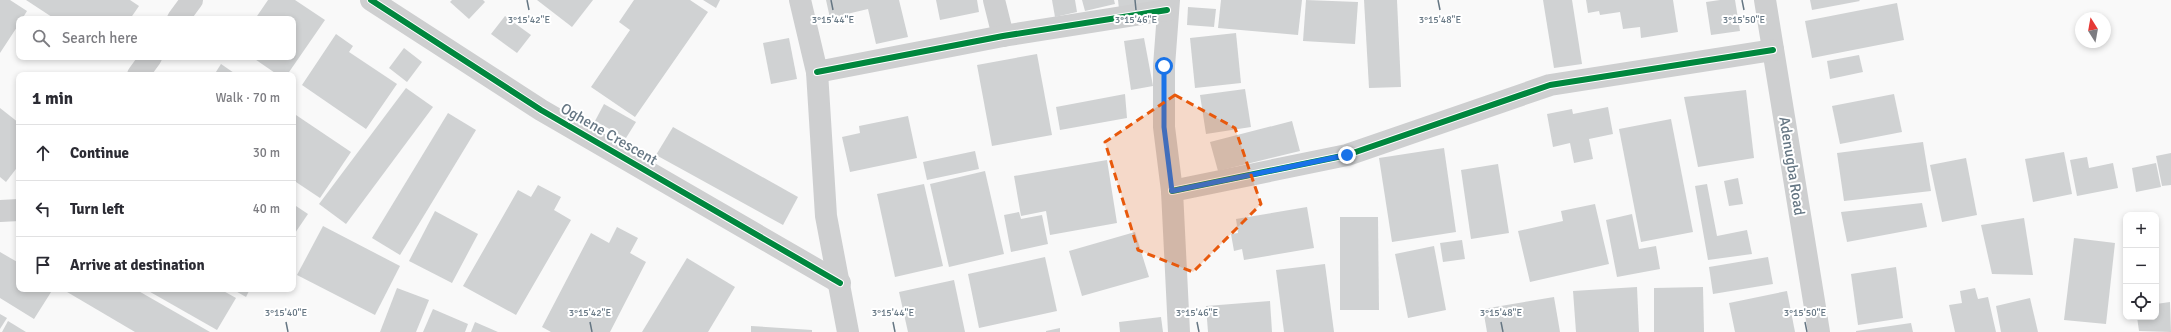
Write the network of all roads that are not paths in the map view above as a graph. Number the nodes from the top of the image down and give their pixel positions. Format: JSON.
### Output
{"nodes":[{"id":1,"x":192,"y":0,"type":"edge"},
{"id":2,"x":371,"y":0,"type":"edge"},
{"id":3,"x":800,"y":0,"type":"edge"},
{"id":4,"x":994,"y":0,"type":"edge"},
{"id":5,"x":1765,"y":0,"type":"edge"},
{"id":6,"x":1168,"y":5,"type":"edge"},
{"id":7,"x":180,"y":16,"type":"edge"},
{"id":8,"x":1003,"y":36,"type":"junction"},
{"id":9,"x":1773,"y":50,"type":"junction"},
{"id":10,"x":149,"y":60,"type":"edge"},
{"id":11,"x":140,"y":72,"type":"edge"},
{"id":12,"x":817,"y":72,"type":"junction"},
{"id":13,"x":1172,"y":191,"type":"junction"},
{"id":14,"x":16,"y":210,"type":"edge"},
{"id":15,"x":0,"y":211,"type":"edge"},
{"id":16,"x":840,"y":283,"type":"junction"},
{"id":17,"x":848,"y":332,"type":"edge"},
{"id":18,"x":1179,"y":332,"type":"edge"},
{"id":19,"x":1819,"y":332,"type":"edge"}],
"edges":[{"from":1,"to":7,"type":"street"},
{"from":2,"to":16,"type":"street","name":"Oghene Crescent"},
{"from":3,"to":12,"type":"street"},
{"from":4,"to":8,"type":"street"},
{"from":5,"to":9,"type":"street","name":"Adenugba Road"},
{"from":6,"to":8,"type":"street"},
{"from":6,"to":13,"type":"street"},
{"from":8,"to":12,"type":"street"},
{"from":9,"to":13,"type":"street"},
{"from":9,"to":19,"type":"street","name":"Adenugba Road"},
{"from":10,"to":11,"type":"street"},
{"from":12,"to":16,"type":"street"},
{"from":13,"to":18,"type":"street"},
{"from":14,"to":15,"type":"street"},
{"from":16,"to":17,"type":"street"}]}
